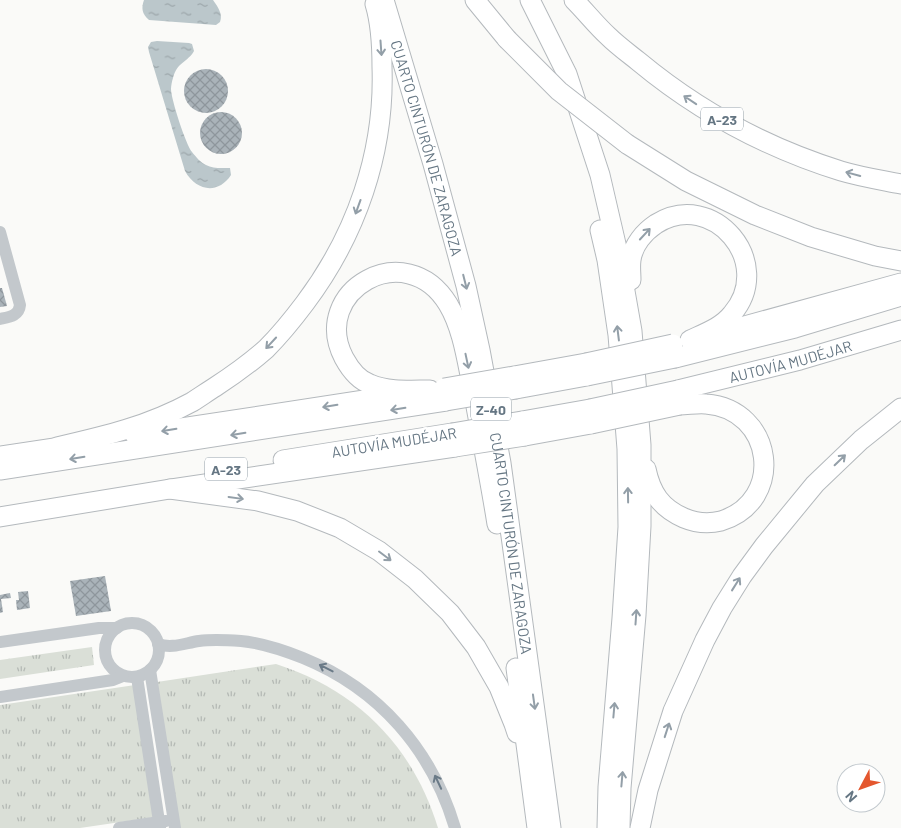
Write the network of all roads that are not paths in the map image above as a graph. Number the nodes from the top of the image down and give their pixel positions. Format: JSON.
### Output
{"nodes":[{"id":1,"x":374,"y":0,"type":"edge"},
{"id":2,"x":384,"y":0,"type":"edge"},
{"id":3,"x":475,"y":0,"type":"edge"},
{"id":4,"x":529,"y":0,"type":"edge"},
{"id":5,"x":574,"y":0,"type":"edge"},
{"id":6,"x":901,"y":184,"type":"edge"},
{"id":7,"x":0,"y":232,"type":"edge"},
{"id":8,"x":901,"y":261,"type":"edge"},
{"id":9,"x":901,"y":283,"type":"edge"},
{"id":10,"x":901,"y":296,"type":"edge"},
{"id":11,"x":0,"y":318,"type":"edge"},
{"id":12,"x":901,"y":330,"type":"edge"},
{"id":13,"x":632,"y":331,"type":"junction"},
{"id":14,"x":679,"y":347,"type":"junction"},
{"id":15,"x":440,"y":393,"type":"junction"},
{"id":16,"x":679,"y":398,"type":"junction"},
{"id":17,"x":901,"y":408,"type":"edge"},
{"id":18,"x":454,"y":440,"type":"junction"},
{"id":19,"x":641,"y":445,"type":"junction"},
{"id":20,"x":57,"y":447,"type":"junction"},
{"id":21,"x":0,"y":456,"type":"edge"},
{"id":22,"x":0,"y":470,"type":"edge"},
{"id":23,"x":170,"y":490,"type":"junction"},
{"id":24,"x":0,"y":504,"type":"edge"},
{"id":25,"x":0,"y":517,"type":"edge"},
{"id":26,"x":117,"y":628,"type":"junction"},
{"id":27,"x":0,"y":642,"type":"edge"},
{"id":28,"x":158,"y":644,"type":"junction"},
{"id":29,"x":150,"y":670,"type":"junction"},
{"id":30,"x":123,"y":676,"type":"junction"},
{"id":31,"x":137,"y":677,"type":"junction"},
{"id":32,"x":0,"y":697,"type":"edge"},
{"id":33,"x":532,"y":789,"type":"junction"},
{"id":34,"x":174,"y":824,"type":"edge"},
{"id":35,"x":160,"y":825,"type":"edge"},
{"id":36,"x":120,"y":828,"type":"edge"},
{"id":37,"x":455,"y":828,"type":"edge"},
{"id":38,"x":537,"y":828,"type":"edge"},
{"id":39,"x":551,"y":828,"type":"edge"},
{"id":40,"x":607,"y":828,"type":"edge"},
{"id":41,"x":620,"y":828,"type":"edge"},
{"id":42,"x":640,"y":828,"type":"edge"}],
"edges":[{"from":1,"to":20,"type":"highway","one_way":true},
{"from":2,"to":39,"type":"highway","name":"CUARTO CINTURÓN DE ZARAGOZA","number":"Z-40","one_way":true},
{"from":3,"to":8,"type":"highway","bridge":true},
{"from":4,"to":13,"type":"highway"},
{"from":40,"to":4,"type":"highway","one_way":true},
{"from":6,"to":5,"type":"highway","number":"A-23","one_way":true},
{"from":7,"to":11,"type":"street"},
{"from":9,"to":14,"type":"highway"},
{"from":10,"to":14,"type":"highway","name":"AUTOVÍA MUDÉJAR","number":"A-23"},
{"from":12,"to":16,"type":"highway","name":"AUTOVÍA MUDÉJAR","number":"A-23"},
{"from":13,"to":14,"type":"highway","one_way":true},
{"from":13,"to":19,"type":"highway"},
{"from":14,"to":15,"type":"highway","name":"AUTOVÍA MUDÉJAR","number":"A-23","bridge":true},
{"from":15,"to":20,"type":"highway","one_way":true},
{"from":15,"to":22,"type":"highway","name":"AUTOVÍA MUDÉJAR","number":"A-23","one_way":true},
{"from":15,"to":33,"type":"highway","one_way":true},
{"from":16,"to":18,"type":"highway","name":"AUTOVÍA MUDÉJAR","number":"A-23","bridge":true},
{"from":16,"to":19,"type":"highway"},
{"from":42,"to":17,"type":"highway","one_way":true},
{"from":18,"to":23,"type":"highway"},
{"from":18,"to":24,"type":"highway","name":"AUTOVÍA MUDÉJAR","number":"A-23"},
{"from":41,"to":19,"type":"highway","one_way":true},
{"from":20,"to":21,"type":"highway"},
{"from":23,"to":25,"type":"highway"},
{"from":23,"to":33,"type":"highway","one_way":true},
{"from":26,"to":27,"type":"street"},
{"from":26,"to":28,"type":"street"},
{"from":26,"to":30,"type":"street"},
{"from":28,"to":29,"type":"street"},
{"from":37,"to":28,"type":"street","one_way":true},
{"from":29,"to":31,"type":"street"},
{"from":29,"to":34,"type":"street"},
{"from":30,"to":31,"type":"street"},
{"from":30,"to":32,"type":"street"},
{"from":31,"to":35,"type":"street"},
{"from":33,"to":38,"type":"highway"},
{"from":34,"to":35,"type":"street"},
{"from":35,"to":36,"type":"street"}]}
